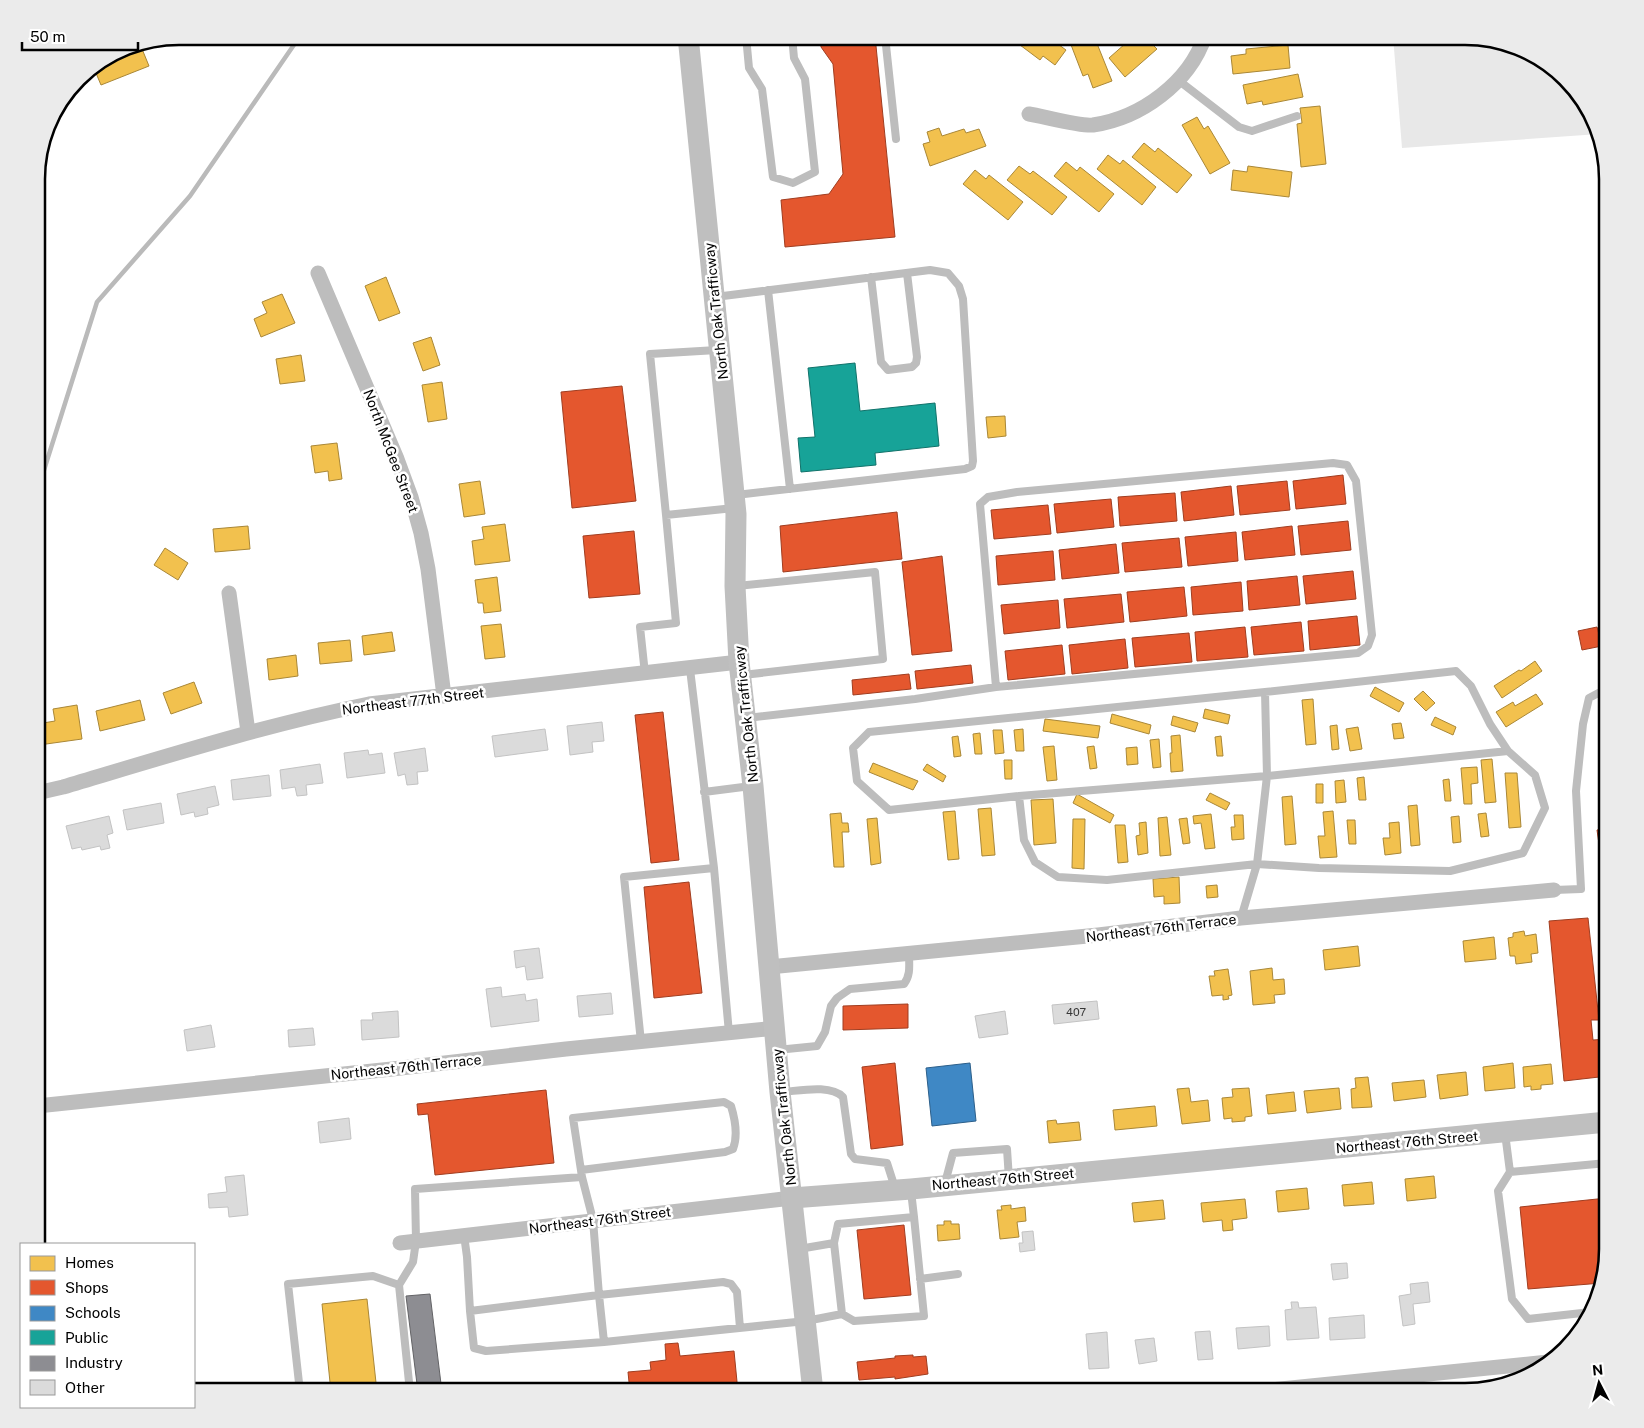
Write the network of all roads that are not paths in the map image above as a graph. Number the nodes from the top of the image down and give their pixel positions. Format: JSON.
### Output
{"nodes":[{"id":1,"x":689,"y":45,"type":"edge"},
{"id":2,"x":747,"y":45,"type":"edge"},
{"id":3,"x":793,"y":45,"type":"edge"},
{"id":4,"x":886,"y":45,"type":"edge"},
{"id":5,"x":1200,"y":45,"type":"edge"},
{"id":6,"x":1178,"y":80,"type":"junction"},
{"id":7,"x":1029,"y":114,"type":"dead end"},
{"id":8,"x":1297,"y":116,"type":"dead end"},
{"id":9,"x":896,"y":139,"type":"dead end"},
{"id":10,"x":318,"y":273,"type":"dead end"},
{"id":11,"x":906,"y":273,"type":"junction"},
{"id":12,"x":871,"y":277,"type":"junction"},
{"id":13,"x":768,"y":290,"type":"junction"},
{"id":14,"x":714,"y":297,"type":"junction"},
{"id":15,"x":720,"y":350,"type":"junction"},
{"id":16,"x":790,"y":489,"type":"junction"},
{"id":17,"x":735,"y":502,"type":"junction"},
{"id":18,"x":666,"y":515,"type":"junction"},
{"id":19,"x":735,"y":586,"type":"junction"},
{"id":20,"x":229,"y":593,"type":"dead end"},
{"id":21,"x":690,"y":669,"type":"junction"},
{"id":22,"x":740,"y":669,"type":"junction"},
{"id":23,"x":645,"y":674,"type":"junction"},
{"id":24,"x":996,"y":687,"type":"junction"},
{"id":25,"x":1264,"y":692,"type":"junction"},
{"id":26,"x":1599,"y":693,"type":"edge"},
{"id":27,"x":444,"y":696,"type":"junction"},
{"id":28,"x":745,"y":718,"type":"junction"},
{"id":29,"x":248,"y":732,"type":"junction"},
{"id":30,"x":1508,"y":751,"type":"junction"},
{"id":31,"x":1268,"y":776,"type":"junction"},
{"id":32,"x":753,"y":786,"type":"junction"},
{"id":33,"x":45,"y":791,"type":"edge"},
{"id":34,"x":704,"y":792,"type":"junction"},
{"id":35,"x":1019,"y":796,"type":"junction"},
{"id":36,"x":1257,"y":864,"type":"junction"},
{"id":37,"x":714,"y":868,"type":"junction"},
{"id":38,"x":1554,"y":890,"type":"joint"},
{"id":39,"x":1241,"y":918,"type":"junction"},
{"id":40,"x":910,"y":953,"type":"junction"},
{"id":41,"x":769,"y":967,"type":"junction"},
{"id":42,"x":776,"y":1028,"type":"junction"},
{"id":43,"x":729,"y":1033,"type":"junction"},
{"id":44,"x":640,"y":1042,"type":"junction"},
{"id":45,"x":778,"y":1050,"type":"junction"},
{"id":46,"x":780,"y":1092,"type":"junction"},
{"id":47,"x":45,"y":1105,"type":"edge"},
{"id":48,"x":1599,"y":1123,"type":"edge"},
{"id":49,"x":1506,"y":1132,"type":"junction"},
{"id":50,"x":1599,"y":1164,"type":"edge"},
{"id":51,"x":1510,"y":1172,"type":"junction"},
{"id":52,"x":582,"y":1173,"type":"junction"},
{"id":53,"x":1009,"y":1179,"type":"junction"},
{"id":54,"x":945,"y":1185,"type":"junction"},
{"id":55,"x":903,"y":1189,"type":"junction"},
{"id":56,"x":792,"y":1198,"type":"junction"},
{"id":57,"x":914,"y":1216,"type":"junction"},
{"id":58,"x":593,"y":1220,"type":"junction"},
{"id":59,"x":464,"y":1235,"type":"junction"},
{"id":60,"x":416,"y":1240,"type":"junction"},
{"id":61,"x":400,"y":1243,"type":"dead end"},
{"id":62,"x":834,"y":1243,"type":"junction"},
{"id":63,"x":799,"y":1249,"type":"junction"},
{"id":64,"x":958,"y":1274,"type":"dead end"},
{"id":65,"x":920,"y":1279,"type":"junction"},
{"id":66,"x":399,"y":1285,"type":"junction"},
{"id":67,"x":599,"y":1295,"type":"junction"},
{"id":68,"x":470,"y":1311,"type":"junction"},
{"id":69,"x":1582,"y":1313,"type":"edge"},
{"id":70,"x":842,"y":1314,"type":"junction"},
{"id":71,"x":806,"y":1321,"type":"junction"},
{"id":72,"x":740,"y":1328,"type":"junction"},
{"id":73,"x":604,"y":1342,"type":"junction"},
{"id":74,"x":1534,"y":1363,"type":"edge"},
{"id":75,"x":299,"y":1383,"type":"edge"},
{"id":76,"x":409,"y":1383,"type":"edge"},
{"id":77,"x":812,"y":1383,"type":"edge"},
{"id":78,"x":1339,"y":1383,"type":"edge"}],
"edges":[{"from":1,"to":14,"type":"main road","name":"North Oak Trafficway"},
{"from":2,"to":3,"type":"lane"},
{"from":4,"to":9,"type":"lane"},
{"from":5,"to":6,"type":"street"},
{"from":6,"to":7,"type":"street"},
{"from":6,"to":8,"type":"lane"},
{"from":10,"to":27,"type":"street","name":"North McGee Street"},
{"from":11,"to":12,"type":"lane"},
{"from":11,"to":12,"type":"lane"},
{"from":11,"to":16,"type":"lane"},
{"from":12,"to":13,"type":"lane"},
{"from":13,"to":14,"type":"lane"},
{"from":13,"to":16,"type":"lane"},
{"from":14,"to":15,"type":"main road","name":"North Oak Trafficway"},
{"from":15,"to":17,"type":"main road","name":"North Oak Trafficway"},
{"from":15,"to":18,"type":"lane"},
{"from":16,"to":17,"type":"lane"},
{"from":17,"to":18,"type":"lane"},
{"from":17,"to":19,"type":"main road","name":"North Oak Trafficway"},
{"from":18,"to":23,"type":"lane"},
{"from":19,"to":22,"type":"main road","name":"North Oak Trafficway"},
{"from":19,"to":22,"type":"lane"},
{"from":20,"to":29,"type":"street"},
{"from":21,"to":22,"type":"street","name":"Northeast 77th Street"},
{"from":21,"to":23,"type":"street","name":"Northeast 77th Street"},
{"from":21,"to":34,"type":"lane"},
{"from":22,"to":28,"type":"main road","name":"North Oak Trafficway"},
{"from":23,"to":27,"type":"street","name":"Northeast 77th Street"},
{"from":24,"to":24,"type":"lane"},
{"from":24,"to":28,"type":"lane"},
{"from":25,"to":30,"type":"lane"},
{"from":25,"to":31,"type":"lane"},
{"from":25,"to":35,"type":"lane"},
{"from":26,"to":38,"type":"lane"},
{"from":27,"to":29,"type":"street","name":"Northeast 77th Street"},
{"from":28,"to":32,"type":"main road","name":"North Oak Trafficway"},
{"from":29,"to":33,"type":"street","name":"Northeast 77th Street"},
{"from":30,"to":31,"type":"lane"},
{"from":30,"to":36,"type":"lane"},
{"from":31,"to":35,"type":"lane"},
{"from":31,"to":36,"type":"lane"},
{"from":32,"to":34,"type":"lane"},
{"from":32,"to":41,"type":"main road","name":"North Oak Trafficway"},
{"from":34,"to":37,"type":"lane"},
{"from":35,"to":36,"type":"lane"},
{"from":36,"to":39,"type":"lane"},
{"from":37,"to":43,"type":"lane"},
{"from":37,"to":44,"type":"lane"},
{"from":38,"to":39,"type":"street","name":"Northeast 76th Terrace"},
{"from":39,"to":40,"type":"street","name":"Northeast 76th Terrace"},
{"from":40,"to":41,"type":"street","name":"Northeast 76th Terrace"},
{"from":40,"to":45,"type":"lane"},
{"from":41,"to":42,"type":"main road","name":"North Oak Trafficway"},
{"from":42,"to":43,"type":"street","name":"Northeast 76th Terrace"},
{"from":42,"to":45,"type":"main road","name":"North Oak Trafficway"},
{"from":43,"to":44,"type":"street","name":"Northeast 76th Terrace"},
{"from":44,"to":47,"type":"street","name":"Northeast 76th Terrace"},
{"from":45,"to":46,"type":"main road","name":"North Oak Trafficway"},
{"from":46,"to":55,"type":"lane"},
{"from":46,"to":56,"type":"main road","name":"North Oak Trafficway"},
{"from":48,"to":49,"type":"main road","name":"Northeast 76th Street"},
{"from":49,"to":51,"type":"lane"},
{"from":49,"to":53,"type":"main road","name":"Northeast 76th Street"},
{"from":50,"to":51,"type":"lane"},
{"from":51,"to":69,"type":"lane"},
{"from":52,"to":52,"type":"lane"},
{"from":52,"to":58,"type":"lane"},
{"from":52,"to":60,"type":"lane"},
{"from":53,"to":54,"type":"main road","name":"Northeast 76th Street"},
{"from":53,"to":54,"type":"lane"},
{"from":54,"to":55,"type":"main road","name":"Northeast 76th Street"},
{"from":55,"to":56,"type":"main road","name":"Northeast 76th Street"},
{"from":55,"to":57,"type":"lane"},
{"from":56,"to":58,"type":"street","name":"Northeast 76th Street"},
{"from":56,"to":63,"type":"main road","name":"North Oak Trafficway"},
{"from":57,"to":62,"type":"lane"},
{"from":57,"to":65,"type":"lane"},
{"from":58,"to":59,"type":"street","name":"Northeast 76th Street"},
{"from":58,"to":67,"type":"lane"},
{"from":59,"to":60,"type":"street","name":"Northeast 76th Street"},
{"from":59,"to":68,"type":"lane"},
{"from":60,"to":61,"type":"street","name":"Northeast 76th Street"},
{"from":60,"to":66,"type":"lane"},
{"from":62,"to":63,"type":"lane"},
{"from":62,"to":70,"type":"lane"},
{"from":63,"to":71,"type":"main road","name":"North Oak Trafficway"},
{"from":64,"to":65,"type":"lane"},
{"from":65,"to":70,"type":"lane"},
{"from":66,"to":75,"type":"lane"},
{"from":66,"to":76,"type":"lane"},
{"from":67,"to":68,"type":"lane"},
{"from":67,"to":72,"type":"lane"},
{"from":67,"to":73,"type":"lane"},
{"from":68,"to":73,"type":"lane"},
{"from":70,"to":71,"type":"lane"},
{"from":71,"to":72,"type":"lane"},
{"from":71,"to":77,"type":"main road","name":"North Oak Trafficway"},
{"from":72,"to":73,"type":"lane"},
{"from":74,"to":78,"type":"street"}]}
